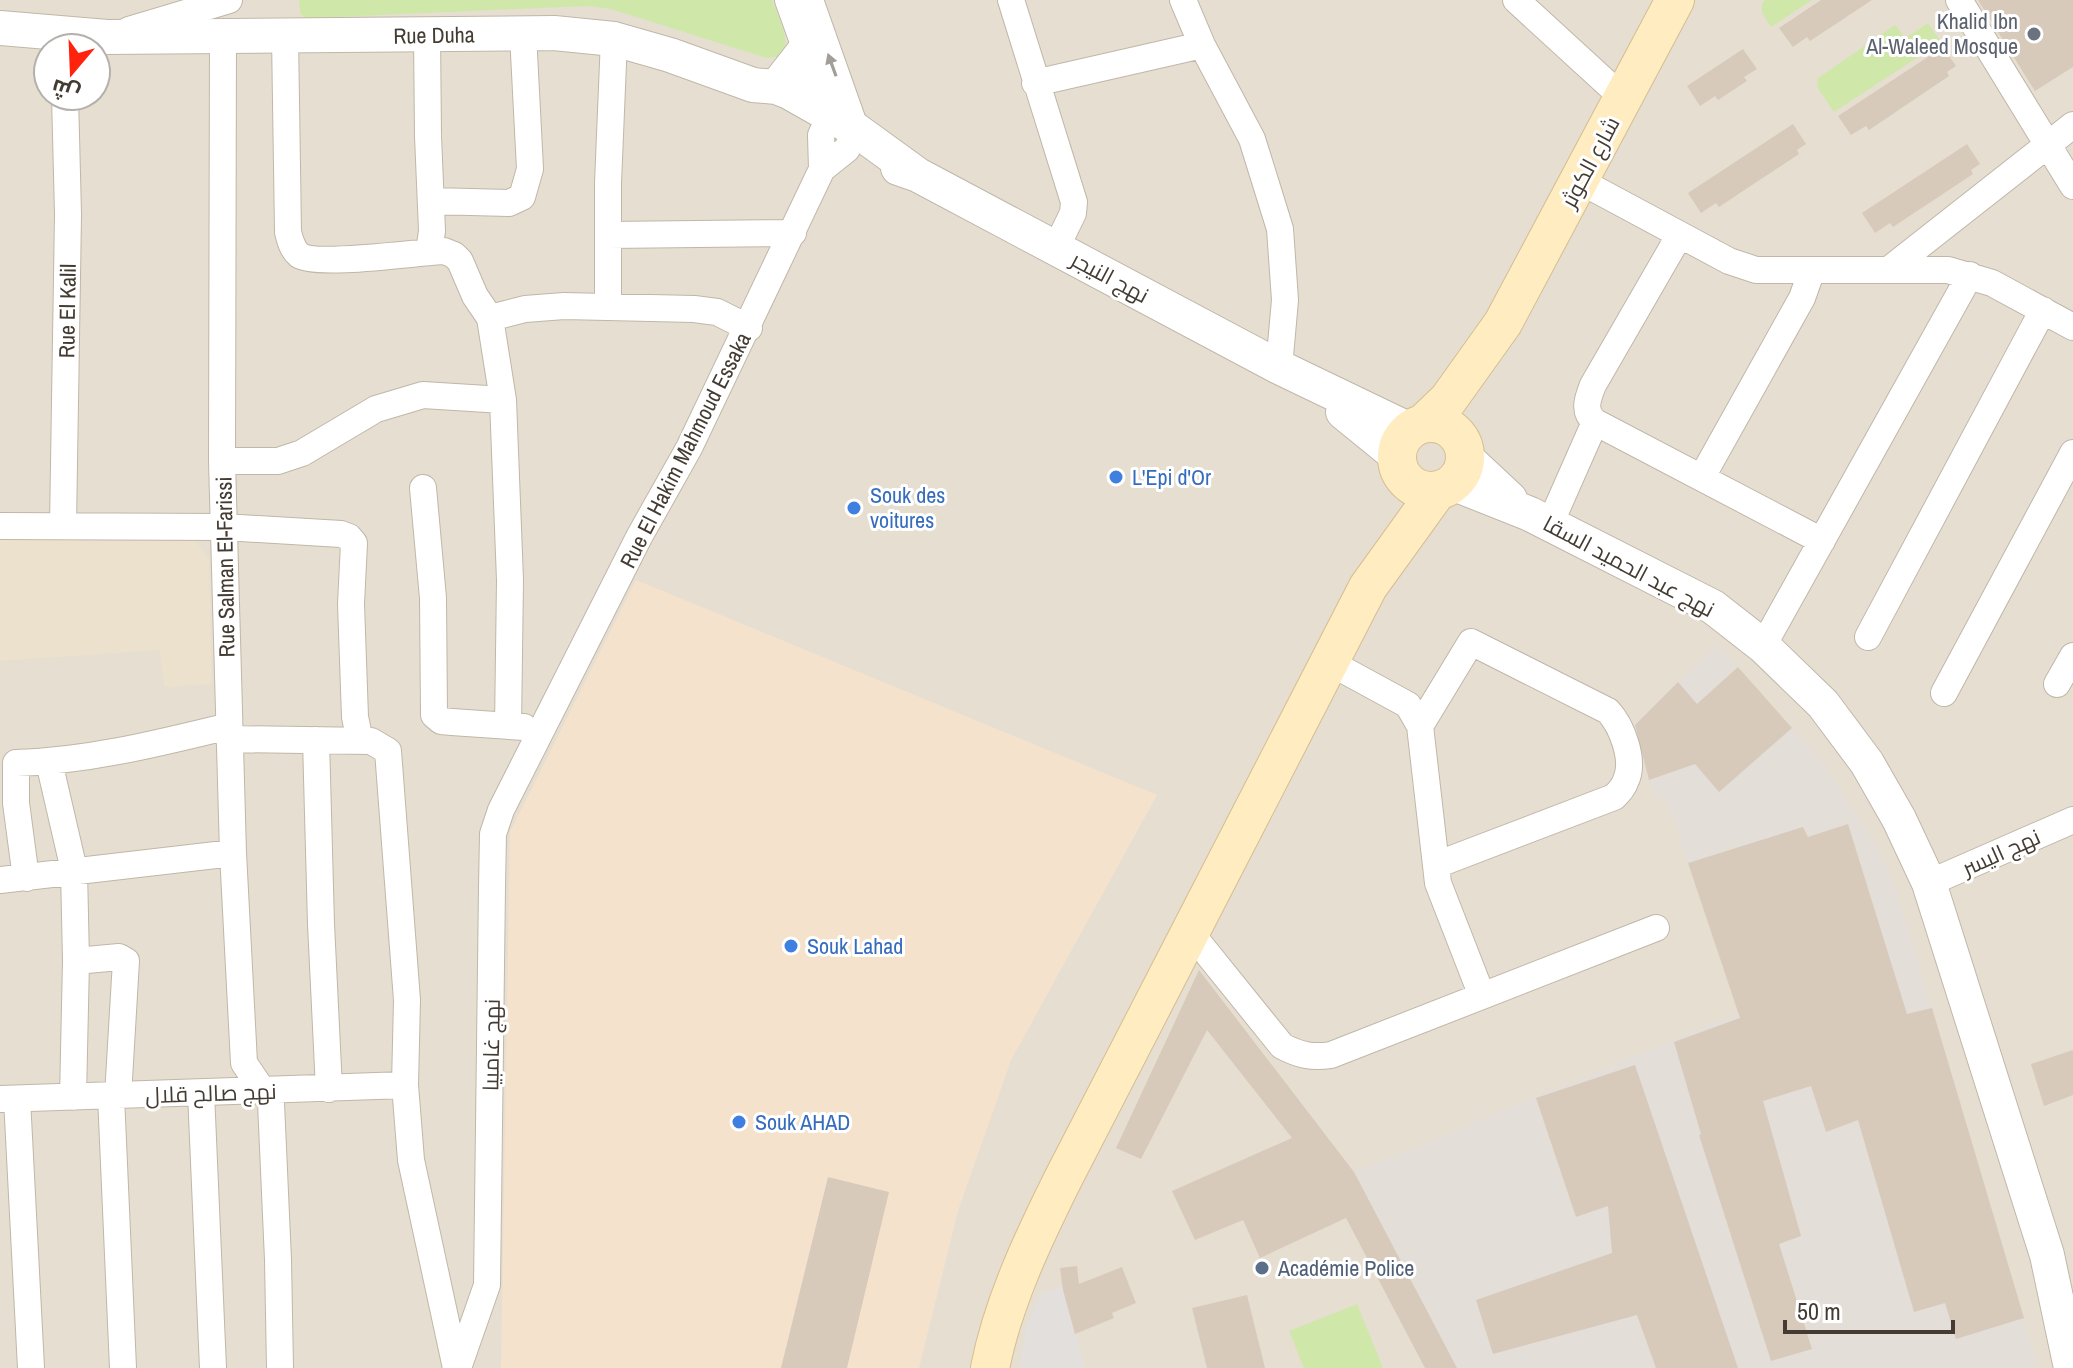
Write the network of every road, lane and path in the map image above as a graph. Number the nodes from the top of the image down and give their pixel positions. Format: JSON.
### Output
{"nodes":[{"id":1,"x":229,"y":0,"type":"edge"},
{"id":2,"x":788,"y":0,"type":"edge"},
{"id":3,"x":810,"y":0,"type":"edge"},
{"id":4,"x":1011,"y":0,"type":"edge"},
{"id":5,"x":1183,"y":0,"type":"edge"},
{"id":6,"x":1516,"y":0,"type":"edge"},
{"id":7,"x":1675,"y":0,"type":"edge"},
{"id":8,"x":1959,"y":0,"type":"edge"},
{"id":9,"x":0,"y":28,"type":"edge"},
{"id":10,"x":523,"y":34,"type":"junction"},
{"id":11,"x":32,"y":35,"type":"edge"},
{"id":12,"x":112,"y":35,"type":"edge"},
{"id":13,"x":223,"y":36,"type":"junction"},
{"id":14,"x":285,"y":36,"type":"junction"},
{"id":15,"x":427,"y":36,"type":"junction"},
{"id":16,"x":112,"y":37,"type":"edge"},
{"id":17,"x":614,"y":39,"type":"junction"},
{"id":18,"x":1202,"y":45,"type":"junction"},
{"id":19,"x":805,"y":50,"type":"junction"},
{"id":20,"x":1035,"y":83,"type":"junction"},
{"id":21,"x":764,"y":86,"type":"junction"},
{"id":22,"x":1623,"y":98,"type":"junction"},
{"id":23,"x":65,"y":112,"type":"edge"},
{"id":24,"x":2073,"y":125,"type":"edge"},
{"id":25,"x":835,"y":140,"type":"junction"},
{"id":26,"x":2049,"y":144,"type":"junction"},
{"id":27,"x":1580,"y":181,"type":"junction"},
{"id":28,"x":2073,"y":186,"type":"edge"},
{"id":29,"x":432,"y":201,"type":"junction"},
{"id":30,"x":793,"y":233,"type":"junction"},
{"id":31,"x":608,"y":235,"type":"junction"},
{"id":32,"x":1679,"y":236,"type":"junction"},
{"id":33,"x":1056,"y":248,"type":"junction"},
{"id":34,"x":429,"y":252,"type":"junction"},
{"id":35,"x":1891,"y":268,"type":"junction"},
{"id":36,"x":1812,"y":270,"type":"junction"},
{"id":37,"x":1970,"y":275,"type":"junction"},
{"id":38,"x":608,"y":306,"type":"junction"},
{"id":39,"x":2043,"y":310,"type":"junction"},
{"id":40,"x":490,"y":318,"type":"junction"},
{"id":41,"x":1503,"y":323,"type":"junction"},
{"id":42,"x":2073,"y":327,"type":"edge"},
{"id":43,"x":749,"y":328,"type":"junction"},
{"id":44,"x":1290,"y":373,"type":"junction"},
{"id":45,"x":503,"y":400,"type":"junction"},
{"id":46,"x":1595,"y":422,"type":"junction"},
{"id":47,"x":1408,"y":445,"type":"junction"},
{"id":48,"x":2073,"y":453,"type":"edge"},
{"id":49,"x":222,"y":461,"type":"junction"},
{"id":50,"x":1454,"y":468,"type":"junction"},
{"id":51,"x":1702,"y":477,"type":"junction"},
{"id":52,"x":423,"y":488,"type":"dead end"},
{"id":53,"x":1540,"y":519,"type":"junction"},
{"id":54,"x":0,"y":526,"type":"edge"},
{"id":55,"x":63,"y":526,"type":"junction"},
{"id":56,"x":224,"y":527,"type":"junction"},
{"id":57,"x":1822,"y":541,"type":"junction"},
{"id":58,"x":1368,"y":587,"type":"junction"},
{"id":59,"x":1868,"y":637,"type":"dead end"},
{"id":60,"x":1763,"y":646,"type":"junction"},
{"id":61,"x":2073,"y":656,"type":"edge"},
{"id":62,"x":1329,"y":662,"type":"junction"},
{"id":63,"x":2057,"y":684,"type":"dead end"},
{"id":64,"x":1944,"y":693,"type":"dead end"},
{"id":65,"x":508,"y":726,"type":"junction"},
{"id":66,"x":1420,"y":726,"type":"junction"},
{"id":67,"x":543,"y":728,"type":"junction"},
{"id":68,"x":229,"y":732,"type":"junction"},
{"id":69,"x":316,"y":740,"type":"junction"},
{"id":70,"x":360,"y":741,"type":"junction"},
{"id":71,"x":49,"y":762,"type":"junction"},
{"id":72,"x":8,"y":804,"type":"edge"},
{"id":73,"x":2073,"y":820,"type":"edge"},
{"id":74,"x":233,"y":853,"type":"junction"},
{"id":75,"x":1436,"y":865,"type":"junction"},
{"id":76,"x":74,"y":870,"type":"junction"},
{"id":77,"x":26,"y":878,"type":"junction"},
{"id":78,"x":0,"y":880,"type":"edge"},
{"id":79,"x":1929,"y":883,"type":"junction"},
{"id":80,"x":1656,"y":928,"type":"dead end"},
{"id":81,"x":1190,"y":932,"type":"junction"},
{"id":82,"x":76,"y":961,"type":"junction"},
{"id":83,"x":1482,"y":996,"type":"junction"},
{"id":84,"x":405,"y":1085,"type":"junction"},
{"id":85,"x":329,"y":1089,"type":"junction"},
{"id":86,"x":264,"y":1091,"type":"junction"},
{"id":87,"x":201,"y":1093,"type":"junction"},
{"id":88,"x":115,"y":1096,"type":"junction"},
{"id":89,"x":73,"y":1097,"type":"junction"},
{"id":90,"x":8,"y":1099,"type":"edge"},
{"id":91,"x":2047,"y":1255,"type":"junction"},
{"id":92,"x":2073,"y":1303,"type":"edge"},
{"id":93,"x":31,"y":1368,"type":"edge"},
{"id":94,"x":123,"y":1368,"type":"edge"},
{"id":95,"x":213,"y":1368,"type":"edge"},
{"id":96,"x":280,"y":1368,"type":"edge"},
{"id":97,"x":457,"y":1368,"type":"edge"},
{"id":98,"x":990,"y":1368,"type":"edge"},
{"id":99,"x":2071,"y":1368,"type":"edge"}],
"edges":[{"from":1,"to":12,"type":"street"},
{"from":2,"to":19,"type":"street"},
{"from":25,"to":3,"type":"street","one_way":true},
{"from":4,"to":20,"type":"street"},
{"from":5,"to":18,"type":"street"},
{"from":6,"to":22,"type":"street"},
{"from":7,"to":22,"type":"main road","name":"شارع الكوثر"},
{"from":8,"to":26,"type":"street"},
{"from":9,"to":11,"type":"street","name":"Rue Duha"},
{"from":10,"to":15,"type":"street","name":"Rue Duha"},
{"from":10,"to":17,"type":"street","name":"Rue Duha"},
{"from":10,"to":29,"type":"street"},
{"from":13,"to":14,"type":"street","name":"Rue Duha"},
{"from":13,"to":16,"type":"street","name":"Rue Duha"},
{"from":13,"to":49,"type":"street","name":"Rue Salman El-Farissi"},
{"from":14,"to":15,"type":"street","name":"Rue Duha"},
{"from":14,"to":34,"type":"street"},
{"from":15,"to":29,"type":"street"},
{"from":17,"to":21,"type":"street","name":"Rue Duha"},
{"from":17,"to":31,"type":"street"},
{"from":18,"to":20,"type":"street"},
{"from":18,"to":44,"type":"street"},
{"from":19,"to":21,"type":"street"},
{"from":19,"to":25,"type":"street"},
{"from":20,"to":33,"type":"street"},
{"from":21,"to":25,"type":"street","name":"Rue Duha"},
{"from":22,"to":27,"type":"main road","name":"شارع الكوثر"},
{"from":23,"to":55,"type":"street","name":"Rue El Kalil"},
{"from":24,"to":26,"type":"street"},
{"from":25,"to":30,"type":"street","name":"Rue El Hakim Mahmoud Essaka"},
{"from":25,"to":33,"type":"street","name":"نهج النيجر"},
{"from":26,"to":28,"type":"street"},
{"from":26,"to":35,"type":"street"},
{"from":27,"to":32,"type":"street"},
{"from":27,"to":41,"type":"main road","name":"شارع الكوثر"},
{"from":29,"to":34,"type":"street"},
{"from":30,"to":31,"type":"street"},
{"from":30,"to":43,"type":"street","name":"Rue El Hakim Mahmoud Essaka"},
{"from":31,"to":38,"type":"street"},
{"from":32,"to":36,"type":"street"},
{"from":32,"to":46,"type":"street"},
{"from":33,"to":44,"type":"street","name":"نهج النيجر"},
{"from":34,"to":40,"type":"street"},
{"from":35,"to":36,"type":"street"},
{"from":35,"to":37,"type":"street"},
{"from":36,"to":51,"type":"street"},
{"from":37,"to":39,"type":"street"},
{"from":37,"to":57,"type":"street"},
{"from":38,"to":40,"type":"street"},
{"from":38,"to":43,"type":"street"},
{"from":39,"to":42,"type":"street"},
{"from":39,"to":59,"type":"street"},
{"from":40,"to":45,"type":"street"},
{"from":41,"to":47,"type":"main road","name":"شارع الكوثر"},
{"from":41,"to":50,"type":"main road","name":"شارع الكوثر"},
{"from":43,"to":67,"type":"street","name":"Rue El Hakim Mahmoud Essaka"},
{"from":44,"to":47,"type":"street","name":"نهج النيجر"},
{"from":45,"to":49,"type":"street"},
{"from":45,"to":65,"type":"street"},
{"from":46,"to":51,"type":"street"},
{"from":46,"to":53,"type":"street"},
{"from":47,"to":50,"type":"main road"},
{"from":47,"to":50,"type":"main road"},
{"from":47,"to":58,"type":"main road"},
{"from":48,"to":64,"type":"street"},
{"from":49,"to":56,"type":"street","name":"Rue Salman El-Farissi"},
{"from":50,"to":53,"type":"street","name":"نهج عبد الحميد السقا"},
{"from":50,"to":58,"type":"main road","name":"شارع الكوثر"},
{"from":51,"to":57,"type":"street"},
{"from":52,"to":65,"type":"street"},
{"from":53,"to":60,"type":"street","name":"نهج عبد الحميد السقا"},
{"from":54,"to":55,"type":"street"},
{"from":55,"to":56,"type":"street"},
{"from":56,"to":68,"type":"street","name":"Rue Salman El-Farissi"},
{"from":56,"to":70,"type":"street"},
{"from":57,"to":60,"type":"street"},
{"from":58,"to":62,"type":"main road"},
{"from":60,"to":79,"type":"street","name":"نهج عبد الحميد السقا"},
{"from":61,"to":63,"type":"street"},
{"from":62,"to":66,"type":"street"},
{"from":62,"to":81,"type":"main road"},
{"from":65,"to":67,"type":"street"},
{"from":66,"to":75,"type":"street"},
{"from":66,"to":75,"type":"street"},
{"from":67,"to":97,"type":"street","name":"نهج غامبيا"},
{"from":68,"to":69,"type":"street"},
{"from":68,"to":71,"type":"street"},
{"from":68,"to":74,"type":"street","name":"Rue Salman El-Farissi"},
{"from":69,"to":70,"type":"street"},
{"from":69,"to":85,"type":"street"},
{"from":70,"to":84,"type":"street"},
{"from":71,"to":72,"type":"street"},
{"from":71,"to":76,"type":"street"},
{"from":72,"to":77,"type":"street"},
{"from":73,"to":79,"type":"street","name":"نهج اليسر"},
{"from":74,"to":76,"type":"street"},
{"from":74,"to":86,"type":"street","name":"Rue Salman El-Farissi"},
{"from":75,"to":83,"type":"street"},
{"from":76,"to":77,"type":"street"},
{"from":76,"to":82,"type":"street"},
{"from":77,"to":78,"type":"street"},
{"from":79,"to":91,"type":"street","name":"نهج عبد الحميد السقا"},
{"from":80,"to":83,"type":"street"},
{"from":81,"to":83,"type":"street"},
{"from":81,"to":98,"type":"main road"},
{"from":82,"to":88,"type":"street"},
{"from":82,"to":89,"type":"street"},
{"from":84,"to":85,"type":"street","name":"نهج صالح قلال"},
{"from":84,"to":97,"type":"street"},
{"from":85,"to":86,"type":"street","name":"نهج صالح قلال"},
{"from":86,"to":87,"type":"street","name":"نهج صالح قلال"},
{"from":86,"to":96,"type":"street","name":"Rue Salman El-Farissi"},
{"from":87,"to":88,"type":"street","name":"نهج صالح قلال"},
{"from":87,"to":95,"type":"street"},
{"from":88,"to":89,"type":"street","name":"نهج صالح قلال"},
{"from":88,"to":94,"type":"street"},
{"from":89,"to":90,"type":"street","name":"نهج صالح قلال"},
{"from":90,"to":93,"type":"street"},
{"from":91,"to":92,"type":"street"},
{"from":91,"to":99,"type":"street"}]}
